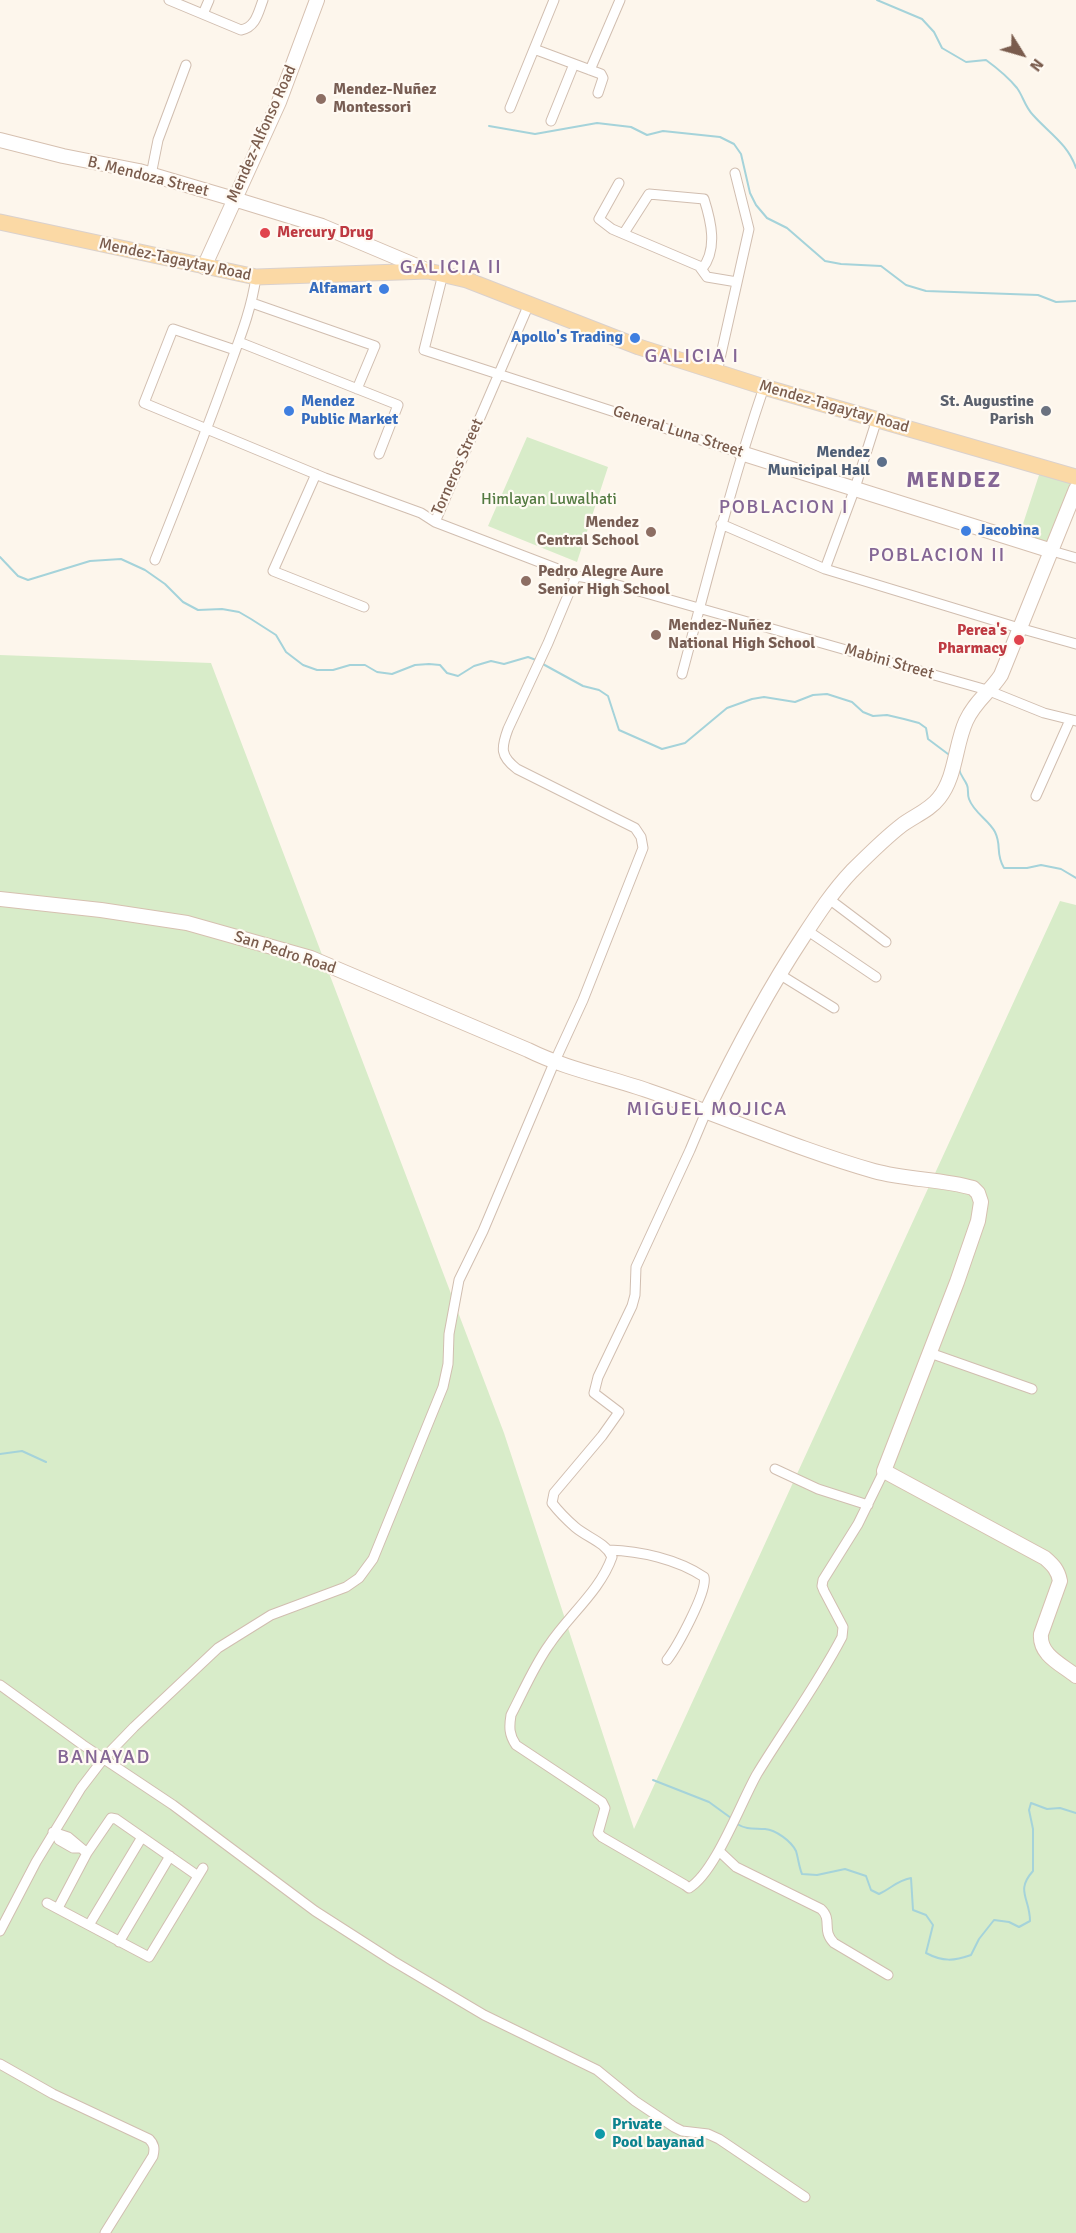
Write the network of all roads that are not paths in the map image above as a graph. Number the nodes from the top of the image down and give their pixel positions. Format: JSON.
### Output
{"nodes":[{"id":1,"x":169,"y":0,"type":"edge"},
{"id":2,"x":209,"y":0,"type":"edge"},
{"id":3,"x":263,"y":0,"type":"edge"},
{"id":4,"x":317,"y":0,"type":"edge"},
{"id":5,"x":554,"y":0,"type":"edge"},
{"id":6,"x":620,"y":0,"type":"edge"},
{"id":7,"x":203,"y":14,"type":"junction"},
{"id":8,"x":534,"y":49,"type":"junction"},
{"id":9,"x":574,"y":64,"type":"junction"},
{"id":10,"x":186,"y":65,"type":"dead end"},
{"id":11,"x":590,"y":70,"type":"junction"},
{"id":12,"x":598,"y":93,"type":"dead end"},
{"id":13,"x":510,"y":108,"type":"dead end"},
{"id":14,"x":551,"y":121,"type":"dead end"},
{"id":15,"x":0,"y":140,"type":"edge"},
{"id":16,"x":735,"y":173,"type":"dead end"},
{"id":17,"x":151,"y":175,"type":"junction"},
{"id":18,"x":619,"y":183,"type":"dead end"},
{"id":19,"x":234,"y":199,"type":"junction"},
{"id":20,"x":0,"y":222,"type":"edge"},
{"id":21,"x":624,"y":233,"type":"junction"},
{"id":22,"x":392,"y":257,"type":"junction"},
{"id":23,"x":204,"y":267,"type":"junction"},
{"id":24,"x":702,"y":269,"type":"junction"},
{"id":25,"x":435,"y":272,"type":"junction"},
{"id":26,"x":387,"y":273,"type":"junction"},
{"id":27,"x":256,"y":277,"type":"junction"},
{"id":28,"x":737,"y":282,"type":"junction"},
{"id":29,"x":252,"y":303,"type":"junction"},
{"id":30,"x":530,"y":304,"type":"junction"},
{"id":31,"x":237,"y":346,"type":"junction"},
{"id":32,"x":717,"y":372,"type":"junction"},
{"id":33,"x":499,"y":375,"type":"junction"},
{"id":34,"x":764,"y":387,"type":"junction"},
{"id":35,"x":357,"y":389,"type":"junction"},
{"id":36,"x":877,"y":419,"type":"junction"},
{"id":37,"x":208,"y":428,"type":"junction"},
{"id":38,"x":741,"y":453,"type":"junction"},
{"id":39,"x":379,"y":454,"type":"dead end"},
{"id":40,"x":320,"y":476,"type":"junction"},
{"id":41,"x":1076,"y":477,"type":"edge"},
{"id":42,"x":855,"y":488,"type":"junction"},
{"id":43,"x":1076,"y":489,"type":"edge"},
{"id":44,"x":435,"y":522,"type":"junction"},
{"id":45,"x":721,"y":524,"type":"junction"},
{"id":46,"x":1052,"y":551,"type":"junction"},
{"id":47,"x":1076,"y":558,"type":"edge"},
{"id":48,"x":154,"y":560,"type":"dead end"},
{"id":49,"x":825,"y":569,"type":"junction"},
{"id":50,"x":576,"y":576,"type":"junction"},
{"id":51,"x":364,"y":607,"type":"dead end"},
{"id":52,"x":699,"y":608,"type":"junction"},
{"id":53,"x":1019,"y":628,"type":"junction"},
{"id":54,"x":1076,"y":644,"type":"edge"},
{"id":55,"x":682,"y":674,"type":"dead end"},
{"id":56,"x":987,"y":690,"type":"junction"},
{"id":57,"x":1073,"y":720,"type":"edge"},
{"id":58,"x":1036,"y":796,"type":"dead end"},
{"id":59,"x":0,"y":899,"type":"edge"},
{"id":60,"x":829,"y":899,"type":"junction"},
{"id":61,"x":808,"y":931,"type":"junction"},
{"id":62,"x":886,"y":942,"type":"dead end"},
{"id":63,"x":779,"y":974,"type":"junction"},
{"id":64,"x":876,"y":977,"type":"dead end"},
{"id":65,"x":834,"y":1008,"type":"dead end"},
{"id":66,"x":554,"y":1063,"type":"junction"},
{"id":67,"x":706,"y":1112,"type":"junction"},
{"id":68,"x":930,"y":1353,"type":"junction"},
{"id":69,"x":1032,"y":1389,"type":"dead end"},
{"id":70,"x":775,"y":1469,"type":"dead end"},
{"id":71,"x":884,"y":1472,"type":"junction"},
{"id":72,"x":868,"y":1505,"type":"junction"},
{"id":73,"x":609,"y":1550,"type":"junction"},
{"id":74,"x":667,"y":1660,"type":"dead end"},
{"id":75,"x":1076,"y":1676,"type":"edge"},
{"id":76,"x":0,"y":1685,"type":"edge"},
{"id":77,"x":104,"y":1758,"type":"junction"},
{"id":78,"x":55,"y":1833,"type":"junction"},
{"id":79,"x":142,"y":1837,"type":"junction"},
{"id":80,"x":84,"y":1850,"type":"junction"},
{"id":81,"x":719,"y":1851,"type":"junction"},
{"id":82,"x":170,"y":1857,"type":"junction"},
{"id":83,"x":47,"y":1903,"type":"dead end"},
{"id":84,"x":58,"y":1908,"type":"junction"},
{"id":85,"x":89,"y":1926,"type":"junction"},
{"id":86,"x":0,"y":1931,"type":"edge"},
{"id":87,"x":119,"y":1942,"type":"junction"},
{"id":88,"x":888,"y":1975,"type":"dead end"},
{"id":89,"x":0,"y":2064,"type":"edge"},
{"id":90,"x":805,"y":2197,"type":"dead end"},
{"id":91,"x":105,"y":2233,"type":"edge"}],
"edges":[{"from":1,"to":7,"type":"street"},
{"from":2,"to":7,"type":"street"},
{"from":3,"to":7,"type":"street"},
{"from":4,"to":19,"type":"street","name":"Mendez-Alfonso Road"},
{"from":5,"to":8,"type":"street"},
{"from":6,"to":11,"type":"street"},
{"from":8,"to":9,"type":"street"},
{"from":8,"to":13,"type":"street"},
{"from":9,"to":11,"type":"street"},
{"from":9,"to":14,"type":"street"},
{"from":10,"to":17,"type":"street"},
{"from":11,"to":12,"type":"street"},
{"from":15,"to":17,"type":"street","name":"B. Mendoza Street"},
{"from":16,"to":28,"type":"street"},
{"from":17,"to":19,"type":"street","name":"B. Mendoza Street"},
{"from":18,"to":21,"type":"street"},
{"from":19,"to":22,"type":"street","name":"B. Mendoza Street"},
{"from":19,"to":23,"type":"street","name":"Mendez-Alfonso Road"},
{"from":20,"to":23,"type":"main road","name":"Mendez-Tagaytay Road"},
{"from":21,"to":24,"type":"street"},
{"from":21,"to":24,"type":"street"},
{"from":22,"to":25,"type":"street","name":"B. Mendoza Street"},
{"from":22,"to":26,"type":"main road"},
{"from":23,"to":27,"type":"main road","name":"Mendez-Tagaytay Road"},
{"from":24,"to":28,"type":"street"},
{"from":25,"to":26,"type":"main road","name":"Mendez-Tagaytay Road"},
{"from":25,"to":30,"type":"main road","name":"Mendez-Tagaytay Road"},
{"from":25,"to":33,"type":"street","name":"General Luna Street"},
{"from":26,"to":27,"type":"main road","name":"Mendez-Tagaytay Road"},
{"from":27,"to":29,"type":"street"},
{"from":28,"to":32,"type":"street"},
{"from":29,"to":31,"type":"street"},
{"from":29,"to":35,"type":"street"},
{"from":30,"to":32,"type":"main road","name":"Mendez-Tagaytay Road"},
{"from":30,"to":33,"type":"street","name":"Torneros Street"},
{"from":31,"to":35,"type":"street"},
{"from":31,"to":37,"type":"street"},
{"from":31,"to":37,"type":"street","name":"Torneros Street"},
{"from":32,"to":34,"type":"main road","name":"Mendez-Tagaytay Road"},
{"from":33,"to":38,"type":"street","name":"General Luna Street"},
{"from":33,"to":44,"type":"street","name":"Torneros Street"},
{"from":34,"to":36,"type":"main road","name":"Mendez-Tagaytay Road"},
{"from":34,"to":38,"type":"street"},
{"from":35,"to":39,"type":"street"},
{"from":36,"to":41,"type":"main road","name":"Mendez-Tagaytay Road"},
{"from":36,"to":42,"type":"street"},
{"from":37,"to":40,"type":"street","name":"Torneros Street"},
{"from":37,"to":48,"type":"street"},
{"from":38,"to":42,"type":"street","name":"General Luna Street"},
{"from":38,"to":45,"type":"street"},
{"from":40,"to":44,"type":"street","name":"Torneros Street"},
{"from":40,"to":51,"type":"street"},
{"from":42,"to":46,"type":"street","name":"General Luna Street"},
{"from":42,"to":49,"type":"street"},
{"from":43,"to":46,"type":"street"},
{"from":44,"to":50,"type":"street","name":"Mabini Street"},
{"from":45,"to":49,"type":"street"},
{"from":45,"to":52,"type":"street"},
{"from":46,"to":47,"type":"street","name":"General Luna Street"},
{"from":46,"to":53,"type":"street"},
{"from":49,"to":53,"type":"street"},
{"from":50,"to":52,"type":"street","name":"Mabini Street"},
{"from":50,"to":66,"type":"street"},
{"from":52,"to":55,"type":"street"},
{"from":52,"to":56,"type":"street","name":"Mabini Street"},
{"from":53,"to":54,"type":"street"},
{"from":53,"to":56,"type":"street"},
{"from":56,"to":57,"type":"street","name":"Mabini Street"},
{"from":56,"to":60,"type":"street"},
{"from":57,"to":58,"type":"street"},
{"from":59,"to":66,"type":"street","name":"San Pedro Road"},
{"from":60,"to":61,"type":"street"},
{"from":60,"to":62,"type":"street"},
{"from":61,"to":63,"type":"street"},
{"from":61,"to":64,"type":"street"},
{"from":63,"to":65,"type":"street"},
{"from":63,"to":67,"type":"street"},
{"from":66,"to":67,"type":"street","name":"San Pedro Road"},
{"from":66,"to":77,"type":"street"},
{"from":67,"to":68,"type":"street","name":"San Pedro Road"},
{"from":67,"to":73,"type":"street"},
{"from":68,"to":69,"type":"street"},
{"from":68,"to":71,"type":"street"},
{"from":70,"to":72,"type":"street"},
{"from":71,"to":72,"type":"street"},
{"from":71,"to":75,"type":"street"},
{"from":72,"to":81,"type":"street"},
{"from":73,"to":74,"type":"street"},
{"from":73,"to":81,"type":"street"},
{"from":76,"to":77,"type":"street"},
{"from":77,"to":78,"type":"street"},
{"from":77,"to":90,"type":"street"},
{"from":78,"to":80,"type":"street"},
{"from":78,"to":86,"type":"street"},
{"from":79,"to":80,"type":"street"},
{"from":79,"to":82,"type":"street"},
{"from":79,"to":85,"type":"street"},
{"from":80,"to":84,"type":"street"},
{"from":81,"to":88,"type":"street"},
{"from":82,"to":87,"type":"street"},
{"from":82,"to":87,"type":"street"},
{"from":83,"to":84,"type":"street"},
{"from":84,"to":85,"type":"street"},
{"from":85,"to":87,"type":"street"},
{"from":89,"to":91,"type":"street"}]}
